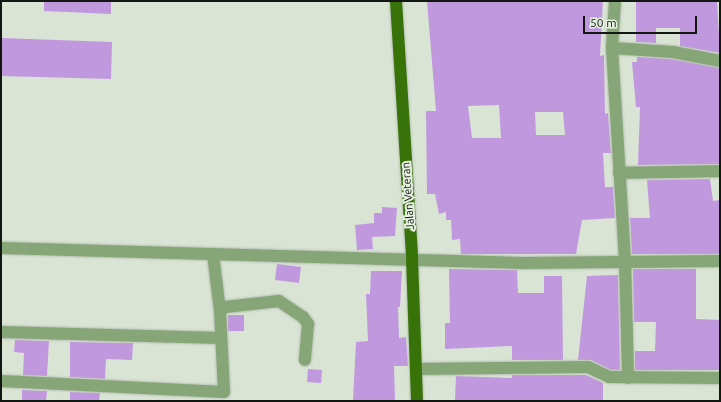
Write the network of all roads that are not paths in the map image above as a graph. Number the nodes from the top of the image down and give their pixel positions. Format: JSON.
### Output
{"nodes":[{"id":1,"x":396,"y":1,"type":"edge"},
{"id":2,"x":615,"y":1,"type":"edge"},
{"id":3,"x":612,"y":48,"type":"junction"},
{"id":4,"x":720,"y":61,"type":"edge"},
{"id":5,"x":720,"y":171,"type":"edge"},
{"id":6,"x":619,"y":173,"type":"junction"},
{"id":7,"x":1,"y":248,"type":"edge"},
{"id":8,"x":213,"y":254,"type":"junction"},
{"id":9,"x":412,"y":258,"type":"junction"},
{"id":10,"x":625,"y":260,"type":"junction"},
{"id":11,"x":720,"y":261,"type":"edge"},
{"id":12,"x":220,"y":311,"type":"junction"},
{"id":13,"x":1,"y":332,"type":"edge"},
{"id":14,"x":220,"y":338,"type":"junction"},
{"id":15,"x":305,"y":360,"type":"dead end"},
{"id":16,"x":418,"y":369,"type":"junction"},
{"id":17,"x":628,"y":378,"type":"junction"},
{"id":18,"x":720,"y":378,"type":"edge"},
{"id":19,"x":1,"y":381,"type":"edge"},
{"id":20,"x":224,"y":396,"type":"edge"},
{"id":21,"x":419,"y":397,"type":"edge"}],
"edges":[{"from":1,"to":9,"type":"main road","name":"Jalan Veteran"},
{"from":2,"to":3,"type":"street"},
{"from":3,"to":4,"type":"street"},
{"from":3,"to":6,"type":"street"},
{"from":5,"to":6,"type":"street"},
{"from":6,"to":10,"type":"street"},
{"from":7,"to":8,"type":"street"},
{"from":8,"to":9,"type":"street"},
{"from":8,"to":12,"type":"street"},
{"from":9,"to":10,"type":"street"},
{"from":9,"to":16,"type":"main road","name":"Jalan Veteran"},
{"from":10,"to":11,"type":"street"},
{"from":10,"to":17,"type":"street"},
{"from":12,"to":14,"type":"street"},
{"from":12,"to":15,"type":"street"},
{"from":13,"to":14,"type":"street"},
{"from":14,"to":20,"type":"street"},
{"from":16,"to":17,"type":"street"},
{"from":16,"to":21,"type":"main road","name":"Jalan Veteran"},
{"from":17,"to":18,"type":"street"},
{"from":19,"to":20,"type":"street"}]}
